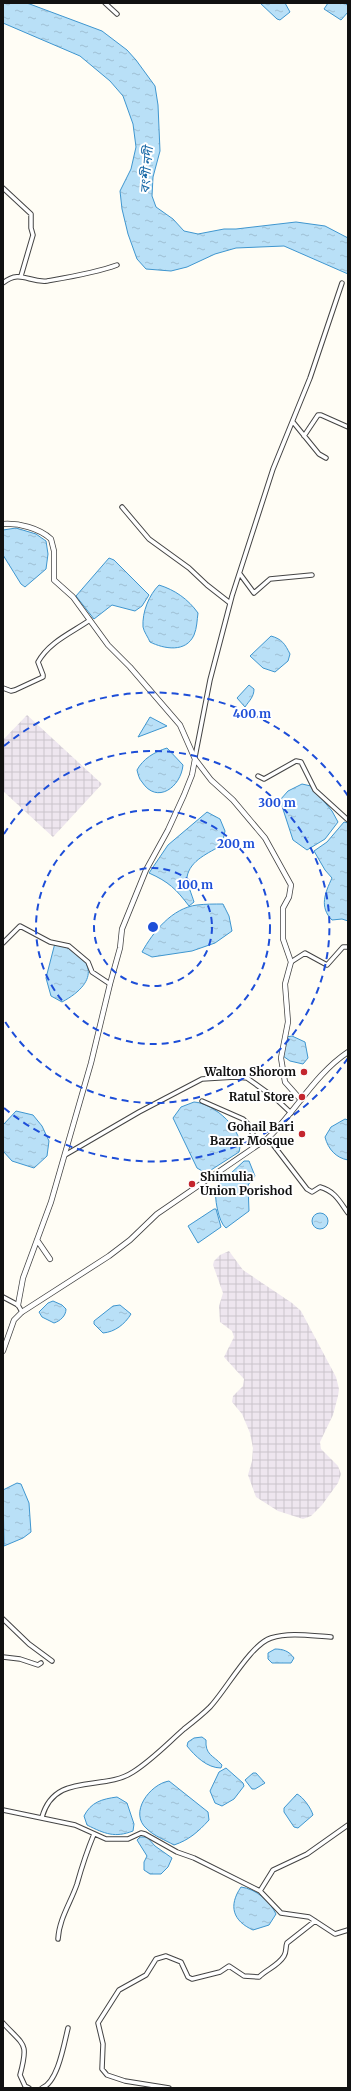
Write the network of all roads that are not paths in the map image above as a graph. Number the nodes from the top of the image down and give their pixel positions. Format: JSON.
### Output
{"nodes":[{"id":1,"x":105,"y":3,"type":"edge"},
{"id":2,"x":117,"y":14,"type":"dead end"},
{"id":3,"x":3,"y":188,"type":"edge"},
{"id":4,"x":117,"y":265,"type":"dead end"},
{"id":5,"x":21,"y":276,"type":"junction"},
{"id":6,"x":3,"y":283,"type":"edge"},
{"id":7,"x":342,"y":283,"type":"dead end"},
{"id":8,"x":293,"y":422,"type":"junction"},
{"id":9,"x":348,"y":427,"type":"edge"},
{"id":10,"x":304,"y":436,"type":"junction"},
{"id":11,"x":326,"y":458,"type":"dead end"},
{"id":12,"x":122,"y":507,"type":"dead end"},
{"id":13,"x":3,"y":524,"type":"edge"},
{"id":14,"x":240,"y":574,"type":"junction"},
{"id":15,"x":312,"y":575,"type":"dead end"},
{"id":16,"x":230,"y":603,"type":"junction"},
{"id":17,"x":90,"y":620,"type":"junction"},
{"id":18,"x":3,"y":688,"type":"edge"},
{"id":19,"x":195,"y":758,"type":"junction"},
{"id":20,"x":258,"y":776,"type":"dead end"},
{"id":21,"x":348,"y":820,"type":"edge"},
{"id":22,"x":3,"y":943,"type":"edge"},
{"id":23,"x":348,"y":947,"type":"edge"},
{"id":24,"x":291,"y":962,"type":"junction"},
{"id":25,"x":110,"y":984,"type":"junction"},
{"id":26,"x":348,"y":1052,"type":"edge"},
{"id":27,"x":302,"y":1100,"type":"junction"},
{"id":28,"x":202,"y":1101,"type":"dead end"},
{"id":29,"x":291,"y":1113,"type":"junction"},
{"id":30,"x":268,"y":1138,"type":"junction"},
{"id":31,"x":258,"y":1145,"type":"junction"},
{"id":32,"x":65,"y":1155,"type":"junction"},
{"id":33,"x":348,"y":1213,"type":"edge"},
{"id":34,"x":38,"y":1240,"type":"junction"},
{"id":35,"x":50,"y":1259,"type":"dead end"},
{"id":36,"x":3,"y":1297,"type":"edge"},
{"id":37,"x":18,"y":1305,"type":"junction"},
{"id":38,"x":22,"y":1312,"type":"junction"},
{"id":39,"x":3,"y":1351,"type":"edge"},
{"id":40,"x":3,"y":1619,"type":"edge"},
{"id":41,"x":332,"y":1637,"type":"dead end"},
{"id":42,"x":3,"y":1657,"type":"edge"},
{"id":43,"x":52,"y":1661,"type":"dead end"},
{"id":44,"x":41,"y":1663,"type":"dead end"},
{"id":45,"x":3,"y":1810,"type":"edge"},
{"id":46,"x":42,"y":1817,"type":"junction"},
{"id":47,"x":348,"y":1825,"type":"edge"},
{"id":48,"x":94,"y":1834,"type":"junction"},
{"id":49,"x":260,"y":1891,"type":"junction"},
{"id":50,"x":315,"y":1921,"type":"junction"},
{"id":51,"x":348,"y":1930,"type":"edge"},
{"id":52,"x":58,"y":1939,"type":"dead end"},
{"id":53,"x":3,"y":2023,"type":"edge"},
{"id":54,"x":68,"y":2028,"type":"dead end"},
{"id":55,"x":29,"y":2088,"type":"edge"},
{"id":56,"x":42,"y":2088,"type":"edge"},
{"id":57,"x":169,"y":2088,"type":"edge"}],
"edges":[{"from":1,"to":2,"type":"street"},
{"from":3,"to":5,"type":"street"},
{"from":4,"to":5,"type":"street"},
{"from":5,"to":6,"type":"street"},
{"from":7,"to":8,"type":"street"},
{"from":8,"to":10,"type":"street"},
{"from":8,"to":14,"type":"street"},
{"from":9,"to":10,"type":"street"},
{"from":10,"to":11,"type":"street"},
{"from":12,"to":16,"type":"street"},
{"from":13,"to":17,"type":"street"},
{"from":14,"to":15,"type":"street"},
{"from":14,"to":16,"type":"street"},
{"from":16,"to":19,"type":"street"},
{"from":17,"to":18,"type":"street"},
{"from":17,"to":19,"type":"street"},
{"from":19,"to":24,"type":"street"},
{"from":19,"to":25,"type":"street"},
{"from":20,"to":21,"type":"street"},
{"from":22,"to":25,"type":"street"},
{"from":23,"to":24,"type":"street"},
{"from":24,"to":27,"type":"street"},
{"from":25,"to":32,"type":"street"},
{"from":26,"to":27,"type":"street"},
{"from":27,"to":29,"type":"street"},
{"from":28,"to":31,"type":"street"},
{"from":29,"to":30,"type":"street"},
{"from":29,"to":32,"type":"street"},
{"from":30,"to":31,"type":"street"},
{"from":30,"to":33,"type":"street"},
{"from":31,"to":38,"type":"street"},
{"from":32,"to":34,"type":"street"},
{"from":34,"to":35,"type":"street"},
{"from":34,"to":37,"type":"street"},
{"from":36,"to":37,"type":"street"},
{"from":37,"to":38,"type":"street"},
{"from":38,"to":39,"type":"street"},
{"from":40,"to":43,"type":"street"},
{"from":41,"to":46,"type":"street"},
{"from":42,"to":44,"type":"street"},
{"from":45,"to":46,"type":"street"},
{"from":46,"to":48,"type":"street"},
{"from":47,"to":49,"type":"street"},
{"from":48,"to":49,"type":"street"},
{"from":48,"to":52,"type":"street"},
{"from":49,"to":50,"type":"street"},
{"from":50,"to":51,"type":"street"},
{"from":50,"to":57,"type":"street"},
{"from":53,"to":55,"type":"street"},
{"from":54,"to":56,"type":"street"}]}
